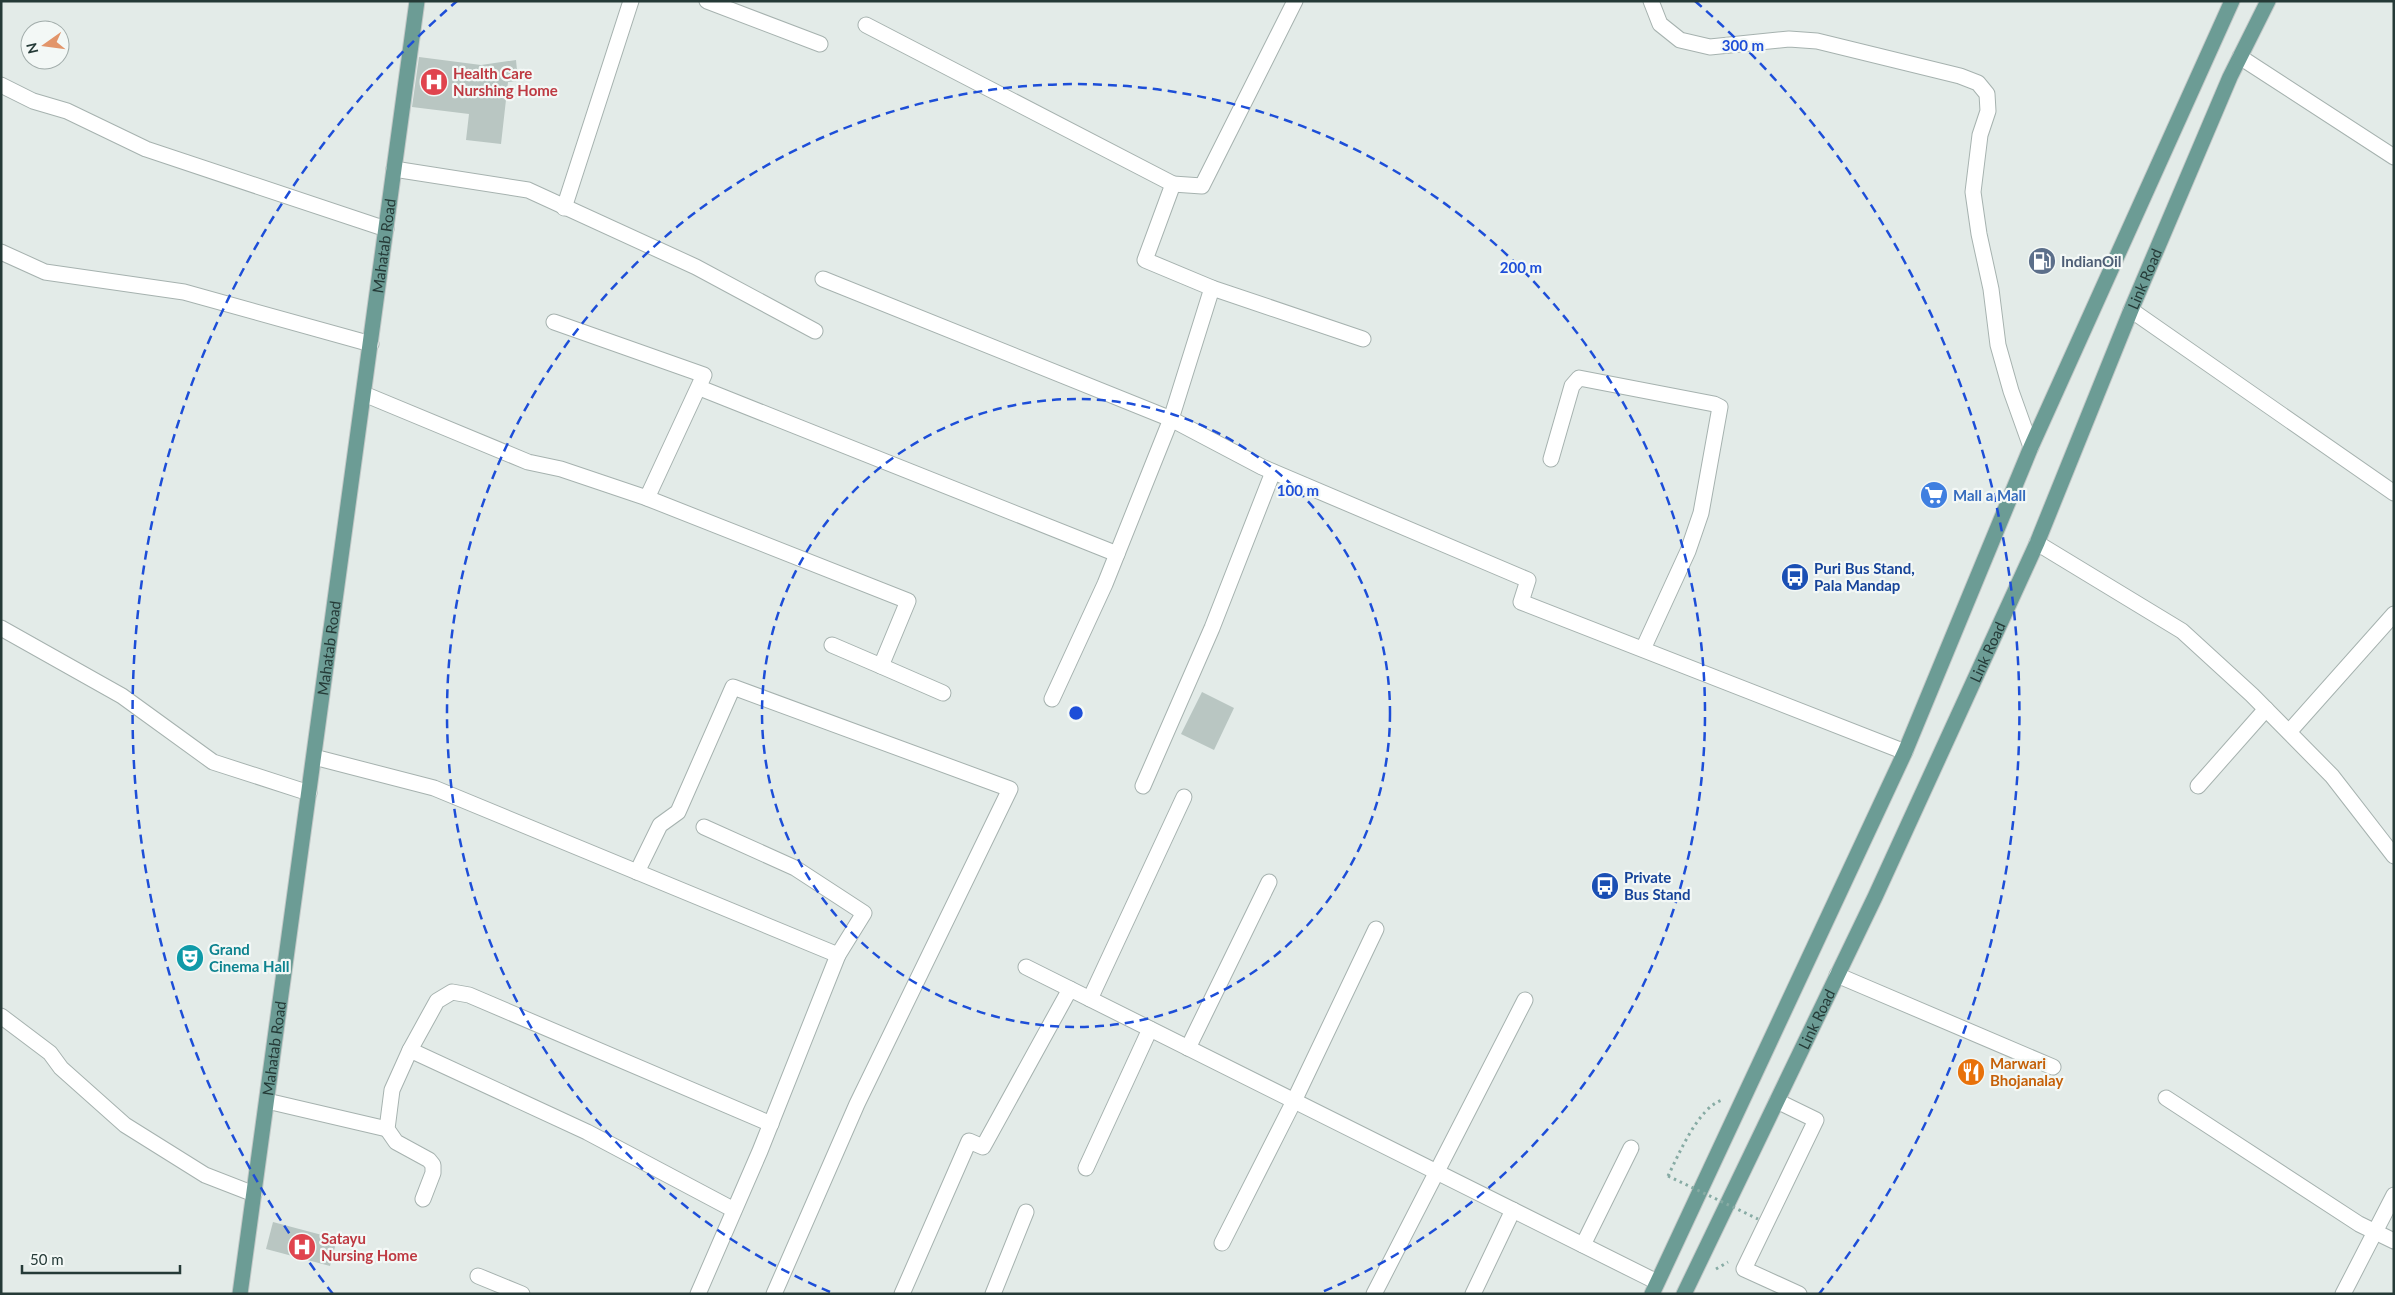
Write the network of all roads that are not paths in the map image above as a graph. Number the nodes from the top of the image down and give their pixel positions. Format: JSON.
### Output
{"nodes":[{"id":1,"x":417,"y":1,"type":"edge"},
{"id":2,"x":631,"y":1,"type":"edge"},
{"id":3,"x":707,"y":1,"type":"edge"},
{"id":4,"x":1295,"y":1,"type":"edge"},
{"id":5,"x":1652,"y":1,"type":"edge"},
{"id":6,"x":2232,"y":1,"type":"edge"},
{"id":7,"x":2268,"y":1,"type":"edge"},
{"id":8,"x":866,"y":25,"type":"dead end"},
{"id":9,"x":820,"y":44,"type":"dead end"},
{"id":10,"x":2240,"y":57,"type":"junction"},
{"id":11,"x":1,"y":85,"type":"edge"},
{"id":12,"x":2394,"y":157,"type":"edge"},
{"id":13,"x":394,"y":169,"type":"junction"},
{"id":14,"x":1173,"y":184,"type":"junction"},
{"id":15,"x":564,"y":208,"type":"junction"},
{"id":16,"x":386,"y":229,"type":"junction"},
{"id":17,"x":1,"y":252,"type":"edge"},
{"id":18,"x":823,"y":280,"type":"dead end"},
{"id":19,"x":1212,"y":288,"type":"junction"},
{"id":20,"x":2132,"y":310,"type":"junction"},
{"id":21,"x":554,"y":322,"type":"dead end"},
{"id":22,"x":814,"y":331,"type":"dead end"},
{"id":23,"x":1363,"y":339,"type":"dead end"},
{"id":24,"x":371,"y":344,"type":"junction"},
{"id":25,"x":700,"y":388,"type":"junction"},
{"id":26,"x":364,"y":394,"type":"junction"},
{"id":27,"x":1171,"y":419,"type":"junction"},
{"id":28,"x":2032,"y":447,"type":"junction"},
{"id":29,"x":1551,"y":459,"type":"dead end"},
{"id":30,"x":1273,"y":472,"type":"junction"},
{"id":31,"x":2394,"y":493,"type":"edge"},
{"id":32,"x":647,"y":498,"type":"junction"},
{"id":33,"x":2037,"y":543,"type":"junction"},
{"id":34,"x":1117,"y":554,"type":"junction"},
{"id":35,"x":2394,"y":614,"type":"edge"},
{"id":36,"x":1,"y":628,"type":"edge"},
{"id":37,"x":832,"y":645,"type":"dead end"},
{"id":38,"x":1643,"y":649,"type":"junction"},
{"id":39,"x":881,"y":666,"type":"junction"},
{"id":40,"x":943,"y":694,"type":"dead end"},
{"id":41,"x":1052,"y":699,"type":"dead end"},
{"id":42,"x":2266,"y":709,"type":"junction"},
{"id":43,"x":2289,"y":732,"type":"junction"},
{"id":44,"x":1905,"y":752,"type":"junction"},
{"id":45,"x":314,"y":757,"type":"junction"},
{"id":46,"x":1144,"y":786,"type":"dead end"},
{"id":47,"x":2198,"y":786,"type":"dead end"},
{"id":48,"x":309,"y":793,"type":"junction"},
{"id":49,"x":1184,"y":797,"type":"dead end"},
{"id":50,"x":704,"y":827,"type":"dead end"},
{"id":51,"x":2394,"y":856,"type":"edge"},
{"id":52,"x":637,"y":872,"type":"junction"},
{"id":53,"x":1269,"y":882,"type":"dead end"},
{"id":54,"x":1376,"y":929,"type":"dead end"},
{"id":55,"x":838,"y":955,"type":"junction"},
{"id":56,"x":1026,"y":968,"type":"dead end"},
{"id":57,"x":1837,"y":975,"type":"junction"},
{"id":58,"x":1070,"y":989,"type":"junction"},
{"id":59,"x":1090,"y":999,"type":"junction"},
{"id":60,"x":1526,"y":1000,"type":"dead end"},
{"id":61,"x":1,"y":1016,"type":"edge"},
{"id":62,"x":1150,"y":1029,"type":"junction"},
{"id":63,"x":1188,"y":1048,"type":"junction"},
{"id":64,"x":410,"y":1050,"type":"junction"},
{"id":65,"x":2053,"y":1067,"type":"dead end"},
{"id":66,"x":2166,"y":1098,"type":"dead end"},
{"id":67,"x":267,"y":1101,"type":"junction"},
{"id":68,"x":1294,"y":1101,"type":"junction"},
{"id":69,"x":1776,"y":1101,"type":"junction"},
{"id":70,"x":771,"y":1124,"type":"junction"},
{"id":71,"x":388,"y":1129,"type":"junction"},
{"id":72,"x":1631,"y":1148,"type":"dead end"},
{"id":73,"x":1086,"y":1168,"type":"dead end"},
{"id":74,"x":1437,"y":1172,"type":"junction"},
{"id":75,"x":254,"y":1194,"type":"junction"},
{"id":76,"x":2394,"y":1195,"type":"edge"},
{"id":77,"x":423,"y":1199,"type":"dead end"},
{"id":78,"x":734,"y":1210,"type":"junction"},
{"id":79,"x":1513,"y":1210,"type":"junction"},
{"id":80,"x":1026,"y":1212,"type":"dead end"},
{"id":81,"x":2375,"y":1232,"type":"junction"},
{"id":82,"x":2394,"y":1241,"type":"edge"},
{"id":83,"x":1222,"y":1243,"type":"dead end"},
{"id":84,"x":1583,"y":1245,"type":"junction"},
{"id":85,"x":478,"y":1276,"type":"dead end"},
{"id":86,"x":1655,"y":1288,"type":"edge"},
{"id":87,"x":240,"y":1294,"type":"edge"},
{"id":88,"x":522,"y":1294,"type":"edge"},
{"id":89,"x":698,"y":1294,"type":"edge"},
{"id":90,"x":774,"y":1294,"type":"edge"},
{"id":91,"x":902,"y":1294,"type":"edge"},
{"id":92,"x":993,"y":1294,"type":"edge"},
{"id":93,"x":1374,"y":1294,"type":"edge"},
{"id":94,"x":1473,"y":1294,"type":"edge"},
{"id":95,"x":1684,"y":1294,"type":"edge"},
{"id":96,"x":1799,"y":1294,"type":"edge"},
{"id":97,"x":2343,"y":1294,"type":"edge"}],
"edges":[{"from":1,"to":13,"type":"main road","name":"Mahatab Road"},
{"from":2,"to":15,"type":"street"},
{"from":3,"to":9,"type":"street"},
{"from":4,"to":14,"type":"street"},
{"from":5,"to":28,"type":"street"},
{"from":6,"to":28,"type":"main road","name":"Link Road"},
{"from":7,"to":10,"type":"main road","name":"Link Road"},
{"from":8,"to":14,"type":"street"},
{"from":10,"to":12,"type":"street"},
{"from":10,"to":20,"type":"main road","name":"Link Road"},
{"from":11,"to":16,"type":"street"},
{"from":13,"to":15,"type":"street"},
{"from":13,"to":16,"type":"main road","name":"Mahatab Road"},
{"from":14,"to":19,"type":"street"},
{"from":15,"to":22,"type":"street"},
{"from":16,"to":24,"type":"main road","name":"Mahatab Road"},
{"from":17,"to":24,"type":"street"},
{"from":18,"to":27,"type":"street"},
{"from":19,"to":23,"type":"street"},
{"from":19,"to":27,"type":"street"},
{"from":20,"to":31,"type":"street"},
{"from":20,"to":33,"type":"main road","name":"Link Road"},
{"from":21,"to":25,"type":"street"},
{"from":24,"to":26,"type":"main road","name":"Mahatab Road"},
{"from":25,"to":32,"type":"street"},
{"from":25,"to":34,"type":"street"},
{"from":26,"to":32,"type":"street"},
{"from":26,"to":45,"type":"main road","name":"Mahatab Road"},
{"from":27,"to":30,"type":"street"},
{"from":27,"to":34,"type":"street"},
{"from":28,"to":44,"type":"main road","name":"Link Road"},
{"from":29,"to":38,"type":"street"},
{"from":30,"to":38,"type":"street"},
{"from":30,"to":46,"type":"street"},
{"from":32,"to":39,"type":"street"},
{"from":33,"to":42,"type":"street"},
{"from":33,"to":57,"type":"main road","name":"Link Road"},
{"from":34,"to":41,"type":"street"},
{"from":35,"to":43,"type":"street"},
{"from":36,"to":48,"type":"street"},
{"from":37,"to":39,"type":"street"},
{"from":38,"to":44,"type":"street"},
{"from":39,"to":40,"type":"street"},
{"from":42,"to":43,"type":"street"},
{"from":42,"to":47,"type":"street"},
{"from":43,"to":51,"type":"street"},
{"from":44,"to":86,"type":"main road","name":"Link Road"},
{"from":45,"to":48,"type":"main road","name":"Mahatab Road"},
{"from":45,"to":52,"type":"street"},
{"from":48,"to":67,"type":"main road","name":"Mahatab Road"},
{"from":49,"to":59,"type":"street"},
{"from":50,"to":55,"type":"street"},
{"from":52,"to":55,"type":"street"},
{"from":52,"to":90,"type":"street"},
{"from":53,"to":63,"type":"street"},
{"from":54,"to":68,"type":"street"},
{"from":55,"to":70,"type":"street"},
{"from":56,"to":58,"type":"street"},
{"from":57,"to":65,"type":"street"},
{"from":57,"to":69,"type":"main road","name":"Link Road"},
{"from":58,"to":59,"type":"street"},
{"from":58,"to":91,"type":"street"},
{"from":59,"to":62,"type":"street"},
{"from":60,"to":74,"type":"street"},
{"from":61,"to":75,"type":"street"},
{"from":62,"to":63,"type":"street"},
{"from":62,"to":73,"type":"street"},
{"from":63,"to":68,"type":"street"},
{"from":64,"to":70,"type":"street"},
{"from":64,"to":71,"type":"street"},
{"from":64,"to":78,"type":"street"},
{"from":66,"to":81,"type":"street"},
{"from":67,"to":71,"type":"street"},
{"from":67,"to":75,"type":"main road","name":"Mahatab Road"},
{"from":68,"to":74,"type":"street"},
{"from":68,"to":83,"type":"street"},
{"from":69,"to":95,"type":"main road","name":"Link Road"},
{"from":69,"to":96,"type":"street"},
{"from":70,"to":78,"type":"street"},
{"from":71,"to":77,"type":"street"},
{"from":72,"to":84,"type":"street"},
{"from":74,"to":79,"type":"street"},
{"from":74,"to":93,"type":"street"},
{"from":75,"to":87,"type":"main road","name":"Mahatab Road"},
{"from":76,"to":81,"type":"street"},
{"from":78,"to":89,"type":"street"},
{"from":79,"to":84,"type":"street"},
{"from":79,"to":94,"type":"street"},
{"from":80,"to":92,"type":"street"},
{"from":81,"to":82,"type":"street"},
{"from":81,"to":97,"type":"street"},
{"from":84,"to":86,"type":"street"},
{"from":85,"to":88,"type":"street"}]}
